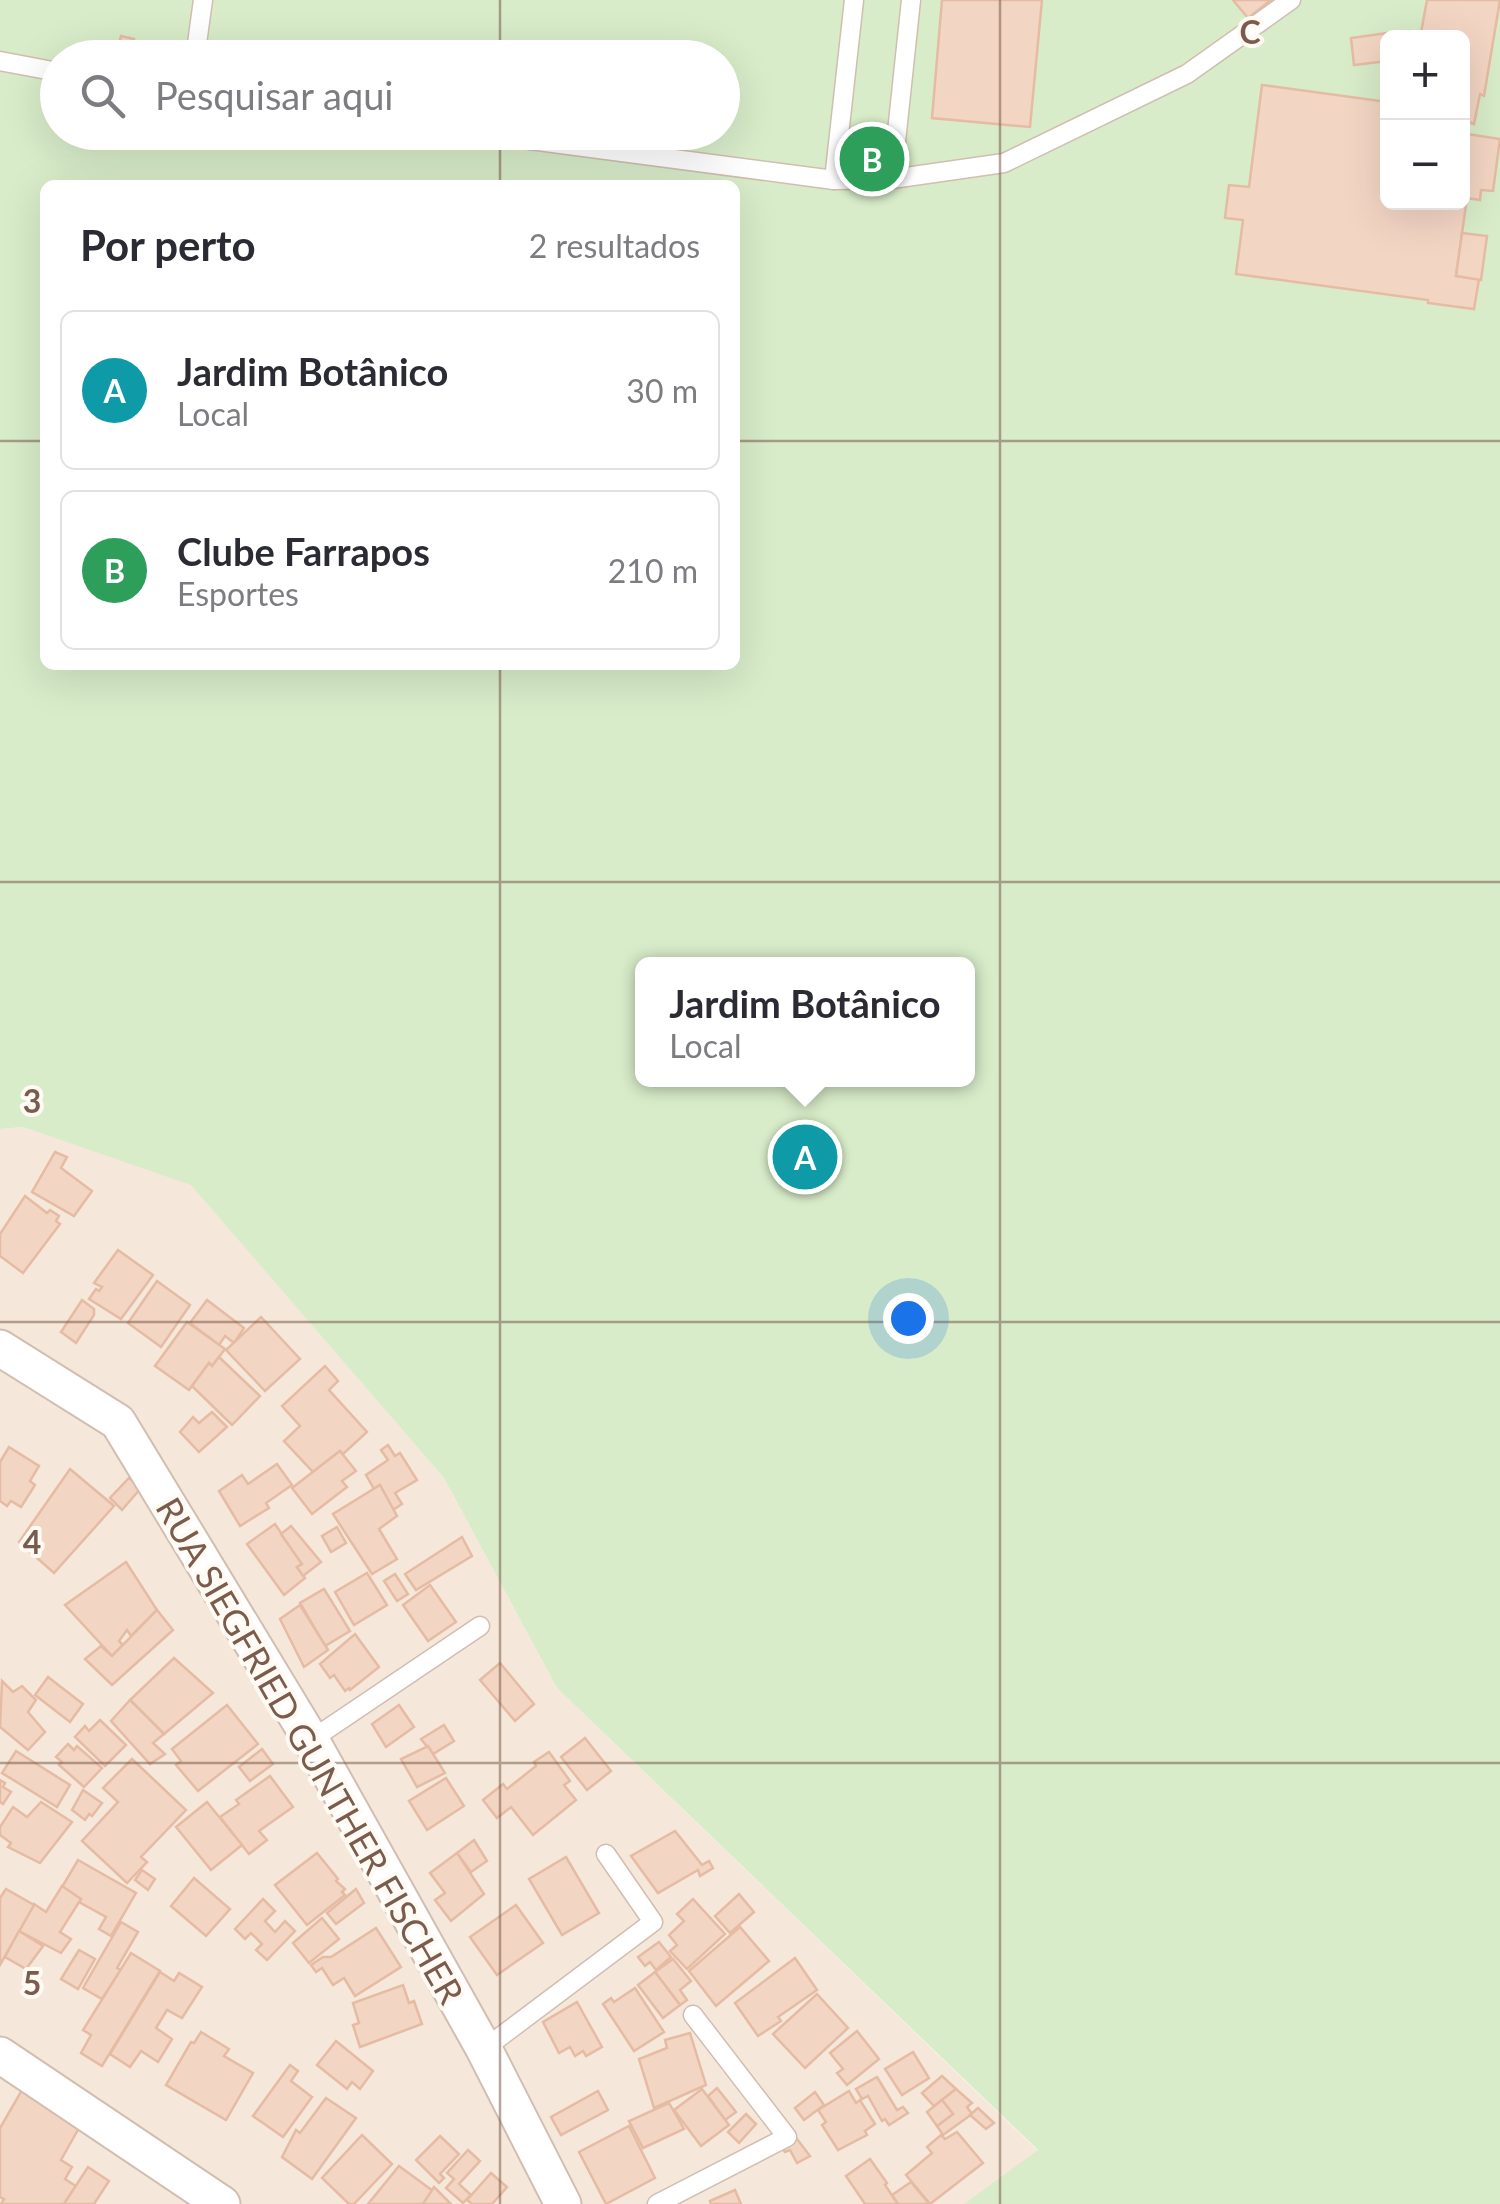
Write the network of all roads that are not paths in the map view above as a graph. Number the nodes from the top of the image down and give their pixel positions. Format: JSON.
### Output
{"nodes":[{"id":1,"x":202,"y":0,"type":"edge"},
{"id":2,"x":854,"y":0,"type":"edge"},
{"id":3,"x":911,"y":0,"type":"edge"},
{"id":4,"x":1291,"y":0,"type":"edge"},
{"id":5,"x":198,"y":40,"type":"edge"},
{"id":6,"x":0,"y":60,"type":"edge"},
{"id":7,"x":40,"y":68,"type":"edge"},
{"id":8,"x":606,"y":150,"type":"edge"},
{"id":9,"x":892,"y":179,"type":"junction"},
{"id":10,"x":834,"y":180,"type":"junction"},
{"id":11,"x":0,"y":1348,"type":"edge"},
{"id":12,"x":480,"y":1626,"type":"dead end"},
{"id":13,"x":311,"y":1740,"type":"junction"},
{"id":14,"x":606,"y":1854,"type":"dead end"},
{"id":15,"x":693,"y":2015,"type":"dead end"},
{"id":16,"x":484,"y":2049,"type":"junction"},
{"id":17,"x":0,"y":2054,"type":"edge"},
{"id":18,"x":548,"y":2197,"type":"edge"},
{"id":19,"x":222,"y":2204,"type":"edge"},
{"id":20,"x":657,"y":2204,"type":"edge"}],
"edges":[{"from":1,"to":5,"type":"lane"},
{"from":2,"to":10,"type":"lane"},
{"from":3,"to":9,"type":"lane"},
{"from":4,"to":9,"type":"lane"},
{"from":6,"to":7,"type":"lane"},
{"from":8,"to":10,"type":"lane"},
{"from":9,"to":10,"type":"lane"},
{"from":11,"to":13,"type":"street","name":"RUA SIEGFRIED GUNTHER FISCHER"},
{"from":12,"to":13,"type":"lane"},
{"from":13,"to":16,"type":"street","name":"RUA SIEGFRIED GUNTHER FISCHER"},
{"from":14,"to":16,"type":"lane"},
{"from":15,"to":20,"type":"lane"},
{"from":16,"to":18,"type":"street","name":"RUA SIEGFRIED GUNTHER FISCHER"},
{"from":17,"to":19,"type":"street"}]}
